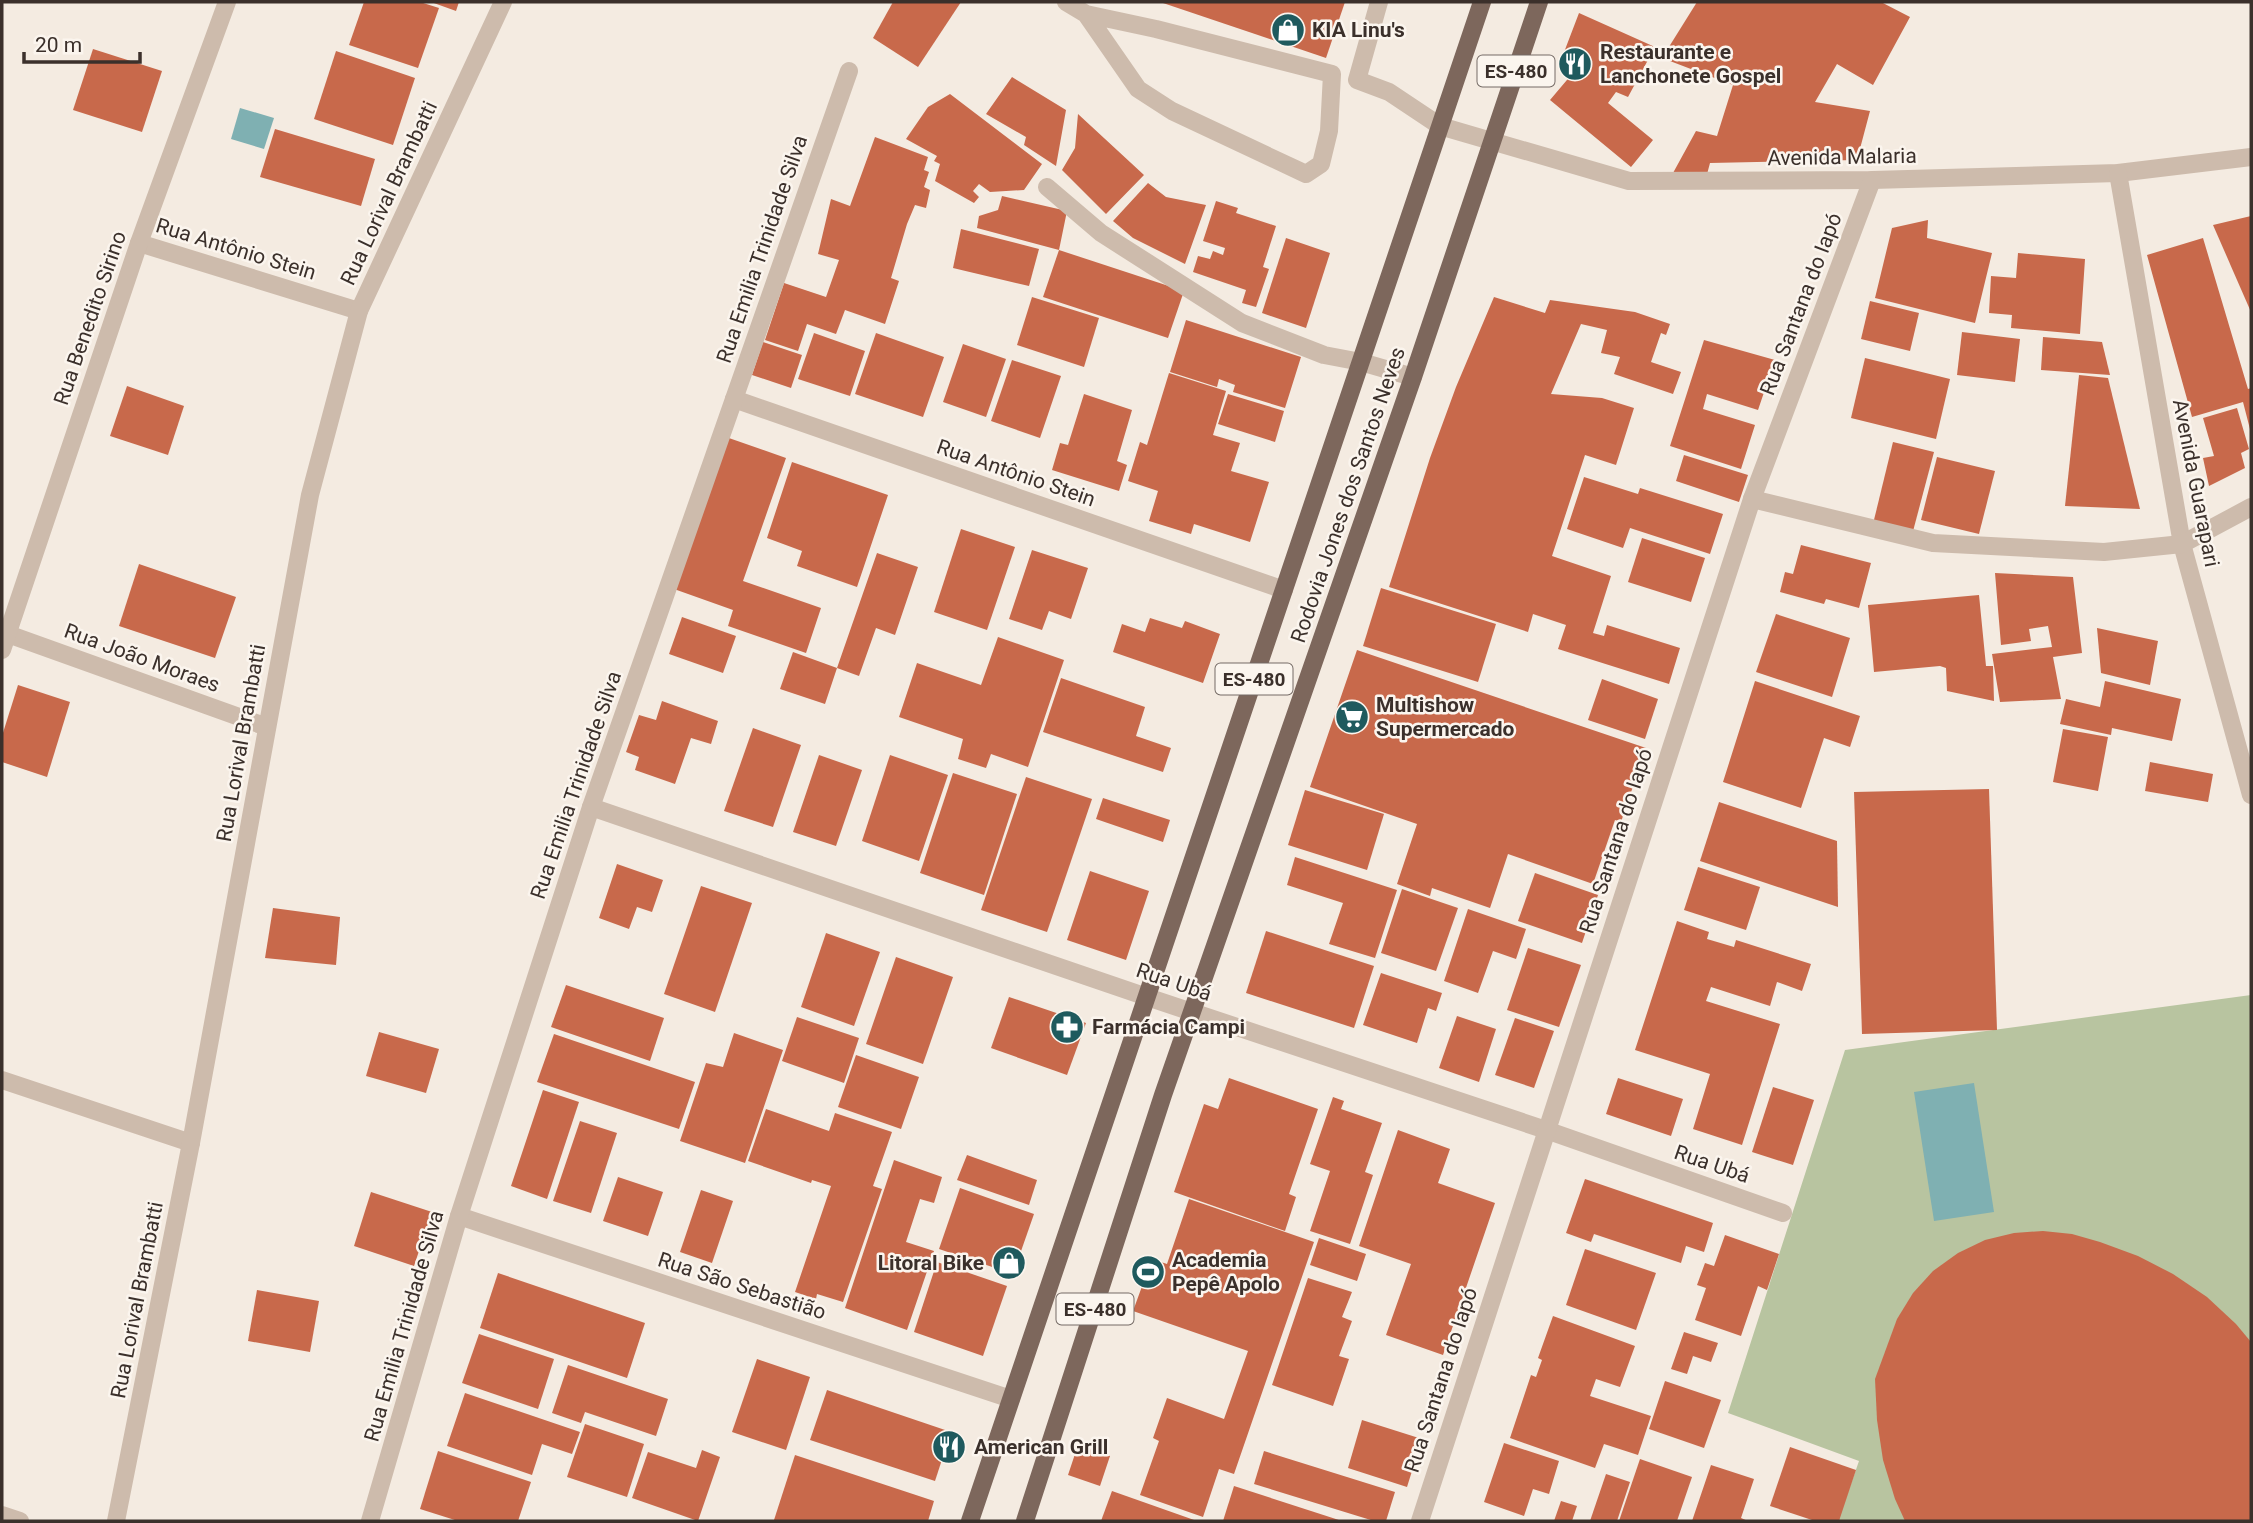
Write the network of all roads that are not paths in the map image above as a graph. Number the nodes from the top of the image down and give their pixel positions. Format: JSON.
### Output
{"nodes":[{"id":1,"x":227,"y":2,"type":"edge"},
{"id":2,"x":503,"y":2,"type":"edge"},
{"id":3,"x":1066,"y":2,"type":"edge"},
{"id":4,"x":1379,"y":2,"type":"edge"},
{"id":5,"x":1482,"y":2,"type":"edge"},
{"id":6,"x":1539,"y":2,"type":"edge"},
{"id":7,"x":1086,"y":14,"type":"junction"},
{"id":8,"x":849,"y":71,"type":"dead end"},
{"id":9,"x":1332,"y":74,"type":"junction"},
{"id":10,"x":1357,"y":80,"type":"junction"},
{"id":11,"x":1440,"y":126,"type":"junction"},
{"id":12,"x":1492,"y":140,"type":"junction"},
{"id":13,"x":2251,"y":157,"type":"edge"},
{"id":14,"x":2118,"y":173,"type":"junction"},
{"id":15,"x":1872,"y":180,"type":"junction"},
{"id":16,"x":1046,"y":187,"type":"dead end"},
{"id":17,"x":139,"y":243,"type":"junction"},
{"id":18,"x":359,"y":312,"type":"junction"},
{"id":19,"x":1361,"y":362,"type":"junction"},
{"id":20,"x":1413,"y":377,"type":"junction"},
{"id":21,"x":734,"y":399,"type":"junction"},
{"id":22,"x":1752,"y":499,"type":"junction"},
{"id":23,"x":2251,"y":507,"type":"edge"},
{"id":24,"x":2182,"y":544,"type":"junction"},
{"id":25,"x":1284,"y":590,"type":"junction"},
{"id":26,"x":4,"y":638,"type":"edge"},
{"id":27,"x":267,"y":727,"type":"junction"},
{"id":28,"x":2245,"y":747,"type":"edge"},
{"id":29,"x":2251,"y":795,"type":"edge"},
{"id":30,"x":591,"y":807,"type":"junction"},
{"id":31,"x":1147,"y":997,"type":"junction"},
{"id":32,"x":1193,"y":1012,"type":"junction"},
{"id":33,"x":2,"y":1080,"type":"edge"},
{"id":34,"x":1546,"y":1130,"type":"junction"},
{"id":35,"x":191,"y":1143,"type":"junction"},
{"id":36,"x":1783,"y":1213,"type":"dead end"},
{"id":37,"x":459,"y":1216,"type":"junction"},
{"id":38,"x":1011,"y":1399,"type":"junction"},
{"id":39,"x":2,"y":1515,"type":"edge"},
{"id":40,"x":20,"y":1521,"type":"edge"},
{"id":41,"x":116,"y":1521,"type":"edge"},
{"id":42,"x":370,"y":1521,"type":"edge"},
{"id":43,"x":970,"y":1521,"type":"edge"},
{"id":44,"x":1025,"y":1521,"type":"edge"},
{"id":45,"x":1420,"y":1521,"type":"edge"}],
"edges":[{"from":1,"to":17,"type":"street","name":"Rua Benedito Sirino"},
{"from":2,"to":18,"type":"street","name":"Rua Lorival Brambatti"},
{"from":3,"to":7,"type":"street"},
{"from":4,"to":10,"type":"street"},
{"from":5,"to":11,"type":"main road","name":"Rodovia Jones dos Santos Neves","number":"ES-480"},
{"from":6,"to":12,"type":"main road","name":"Rodovia Jones dos Santos Neves","number":"ES-480"},
{"from":7,"to":9,"type":"street","name":"Avenida Malaria"},
{"from":7,"to":9,"type":"street"},
{"from":8,"to":21,"type":"street","name":"Rua Emilia Trinidade Silva"},
{"from":9,"to":10,"type":"street","name":"Avenida Malaria"},
{"from":10,"to":11,"type":"street","name":"Avenida Malaria"},
{"from":11,"to":12,"type":"street","name":"Avenida Malaria"},
{"from":11,"to":19,"type":"main road","name":"Rodovia Jones dos Santos Neves","number":"ES-480"},
{"from":12,"to":15,"type":"street","name":"Avenida Malaria"},
{"from":12,"to":20,"type":"main road","name":"Rodovia Jones dos Santos Neves","number":"ES-480"},
{"from":13,"to":14,"type":"street","name":"Avenida Malaria"},
{"from":14,"to":15,"type":"street","name":"Avenida Malaria"},
{"from":14,"to":24,"type":"street","name":"Avenida Guarapari"},
{"from":15,"to":22,"type":"street","name":"Rua Santana do Iapó"},
{"from":16,"to":19,"type":"street"},
{"from":17,"to":18,"type":"street","name":"Rua Antônio Stein"},
{"from":17,"to":26,"type":"street","name":"Rua Benedito Sirino"},
{"from":18,"to":27,"type":"street","name":"Rua Lorival Brambatti"},
{"from":19,"to":20,"type":"street"},
{"from":19,"to":25,"type":"main road","name":"Rodovia Jones dos Santos Neves","number":"ES-480"},
{"from":20,"to":32,"type":"main road","name":"Rodovia Jones dos Santos Neves","number":"ES-480"},
{"from":21,"to":25,"type":"street","name":"Rua Antônio Stein"},
{"from":21,"to":30,"type":"street","name":"Rua Emilia Trinidade Silva"},
{"from":22,"to":24,"type":"street"},
{"from":22,"to":34,"type":"street","name":"Rua Santana do Iapó"},
{"from":23,"to":24,"type":"street"},
{"from":24,"to":28,"type":"street","name":"Avenida Guarapari"},
{"from":25,"to":31,"type":"main road","name":"Rodovia Jones dos Santos Neves","number":"ES-480"},
{"from":26,"to":27,"type":"street","name":"Rua João Moraes"},
{"from":27,"to":35,"type":"street","name":"Rua Lorival Brambatti"},
{"from":28,"to":29,"type":"street","name":"Avenida Guarapari"},
{"from":30,"to":31,"type":"street","name":"Rua Ubá"},
{"from":30,"to":37,"type":"street","name":"Rua Emilia Trinidade Silva"},
{"from":31,"to":32,"type":"street","name":"Rua Ubá"},
{"from":31,"to":38,"type":"main road","name":"Rodovia Jones dos Santos Neves","number":"ES-480"},
{"from":32,"to":34,"type":"street","name":"Rua Ubá"},
{"from":32,"to":44,"type":"main road","name":"Rodovia Jones dos Santos Neves","number":"ES-480"},
{"from":33,"to":35,"type":"street"},
{"from":34,"to":36,"type":"street","name":"Rua Ubá"},
{"from":34,"to":45,"type":"street","name":"Rua Santana do Iapó"},
{"from":35,"to":41,"type":"street","name":"Rua Lorival Brambatti"},
{"from":37,"to":38,"type":"street","name":"Rua São Sebastião"},
{"from":37,"to":42,"type":"street","name":"Rua Emilia Trinidade Silva"},
{"from":38,"to":43,"type":"main road","name":"Rodovia Jones dos Santos Neves","number":"ES-480"},
{"from":39,"to":40,"type":"street"}]}
